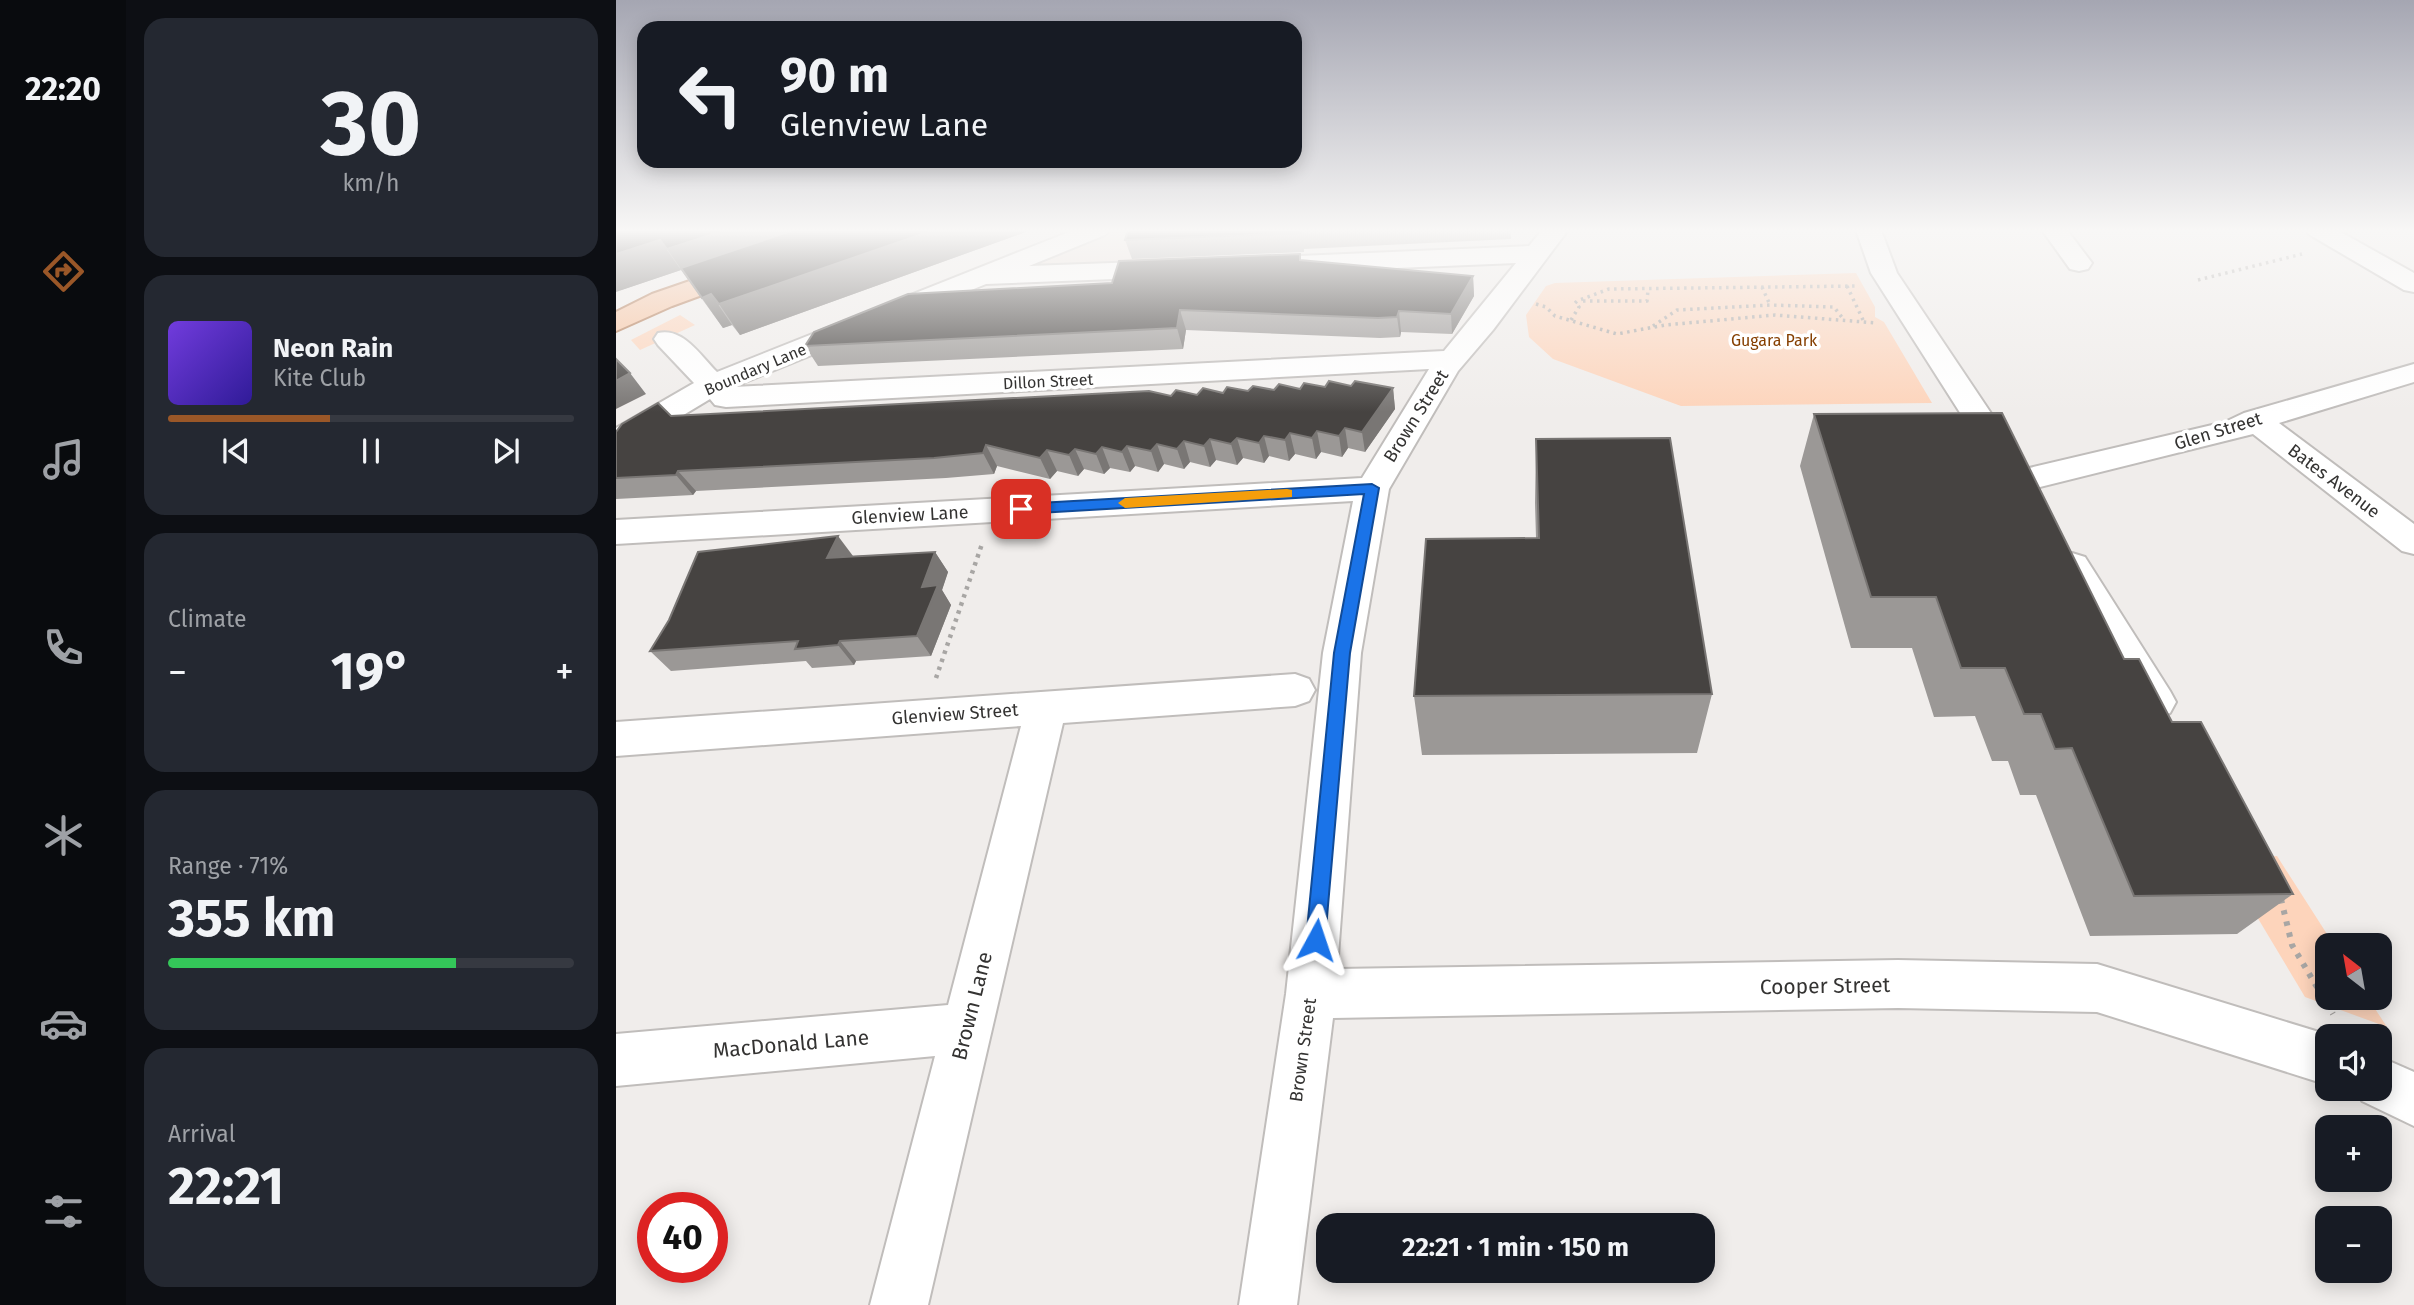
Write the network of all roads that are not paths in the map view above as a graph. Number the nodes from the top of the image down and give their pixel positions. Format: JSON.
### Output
{"nodes":[{"id":1,"x":687,"y":291,"type":"edge"},
{"id":2,"x":947,"y":291,"type":"edge"},
{"id":3,"x":1508,"y":291,"type":"edge"},
{"id":4,"x":1895,"y":291,"type":"edge"},
{"id":5,"x":616,"y":323,"type":"edge"},
{"id":6,"x":668,"y":339,"type":"dead end"},
{"id":7,"x":1453,"y":359,"type":"junction"},
{"id":8,"x":2414,"y":373,"type":"edge"},
{"id":9,"x":712,"y":385,"type":"junction"},
{"id":10,"x":2255,"y":420,"type":"junction"},
{"id":11,"x":616,"y":442,"type":"edge"},
{"id":12,"x":2020,"y":481,"type":"junction"},
{"id":13,"x":1372,"y":488,"type":"junction"},
{"id":14,"x":616,"y":532,"type":"edge"},
{"id":15,"x":2414,"y":542,"type":"edge"},
{"id":16,"x":1295,"y":690,"type":"dead end"},
{"id":17,"x":1046,"y":708,"type":"junction"},
{"id":18,"x":2173,"y":730,"type":"edge"},
{"id":19,"x":616,"y":738,"type":"edge"},
{"id":20,"x":1311,"y":994,"type":"junction"},
{"id":21,"x":967,"y":1028,"type":"junction"},
{"id":22,"x":2315,"y":1038,"type":"edge"},
{"id":23,"x":616,"y":1060,"type":"edge"},
{"id":24,"x":2392,"y":1089,"type":"edge"},
{"id":25,"x":2414,"y":1100,"type":"edge"},
{"id":26,"x":899,"y":1305,"type":"edge"},
{"id":27,"x":1268,"y":1305,"type":"edge"}],
"edges":[{"from":1,"to":5,"type":"main road"},
{"from":2,"to":9,"type":"street","name":"Boundary Lane"},
{"from":3,"to":7,"type":"street","name":"Brown Street"},
{"from":4,"to":12,"type":"street"},
{"from":6,"to":9,"type":"street","name":"Dillon Street"},
{"from":7,"to":9,"type":"street","name":"Dillon Street"},
{"from":7,"to":13,"type":"street","name":"Brown Street"},
{"from":8,"to":10,"type":"street","name":"Glen Street"},
{"from":9,"to":11,"type":"street","name":"Boundary Lane"},
{"from":10,"to":12,"type":"street","name":"Glen Street"},
{"from":10,"to":15,"type":"street","name":"Bates Avenue"},
{"from":12,"to":18,"type":"street"},
{"from":13,"to":14,"type":"street","name":"Glenview Lane"},
{"from":13,"to":20,"type":"street","name":"Brown Street"},
{"from":16,"to":17,"type":"street","name":"Glenview Street"},
{"from":17,"to":19,"type":"street","name":"Glenview Street"},
{"from":17,"to":21,"type":"street","name":"Brown Lane"},
{"from":20,"to":22,"type":"street","name":"Cooper Street"},
{"from":20,"to":27,"type":"street","name":"Brown Street"},
{"from":21,"to":23,"type":"street","name":"MacDonald Lane"},
{"from":21,"to":26,"type":"street","name":"Brown Lane"},
{"from":24,"to":25,"type":"street"}]}
